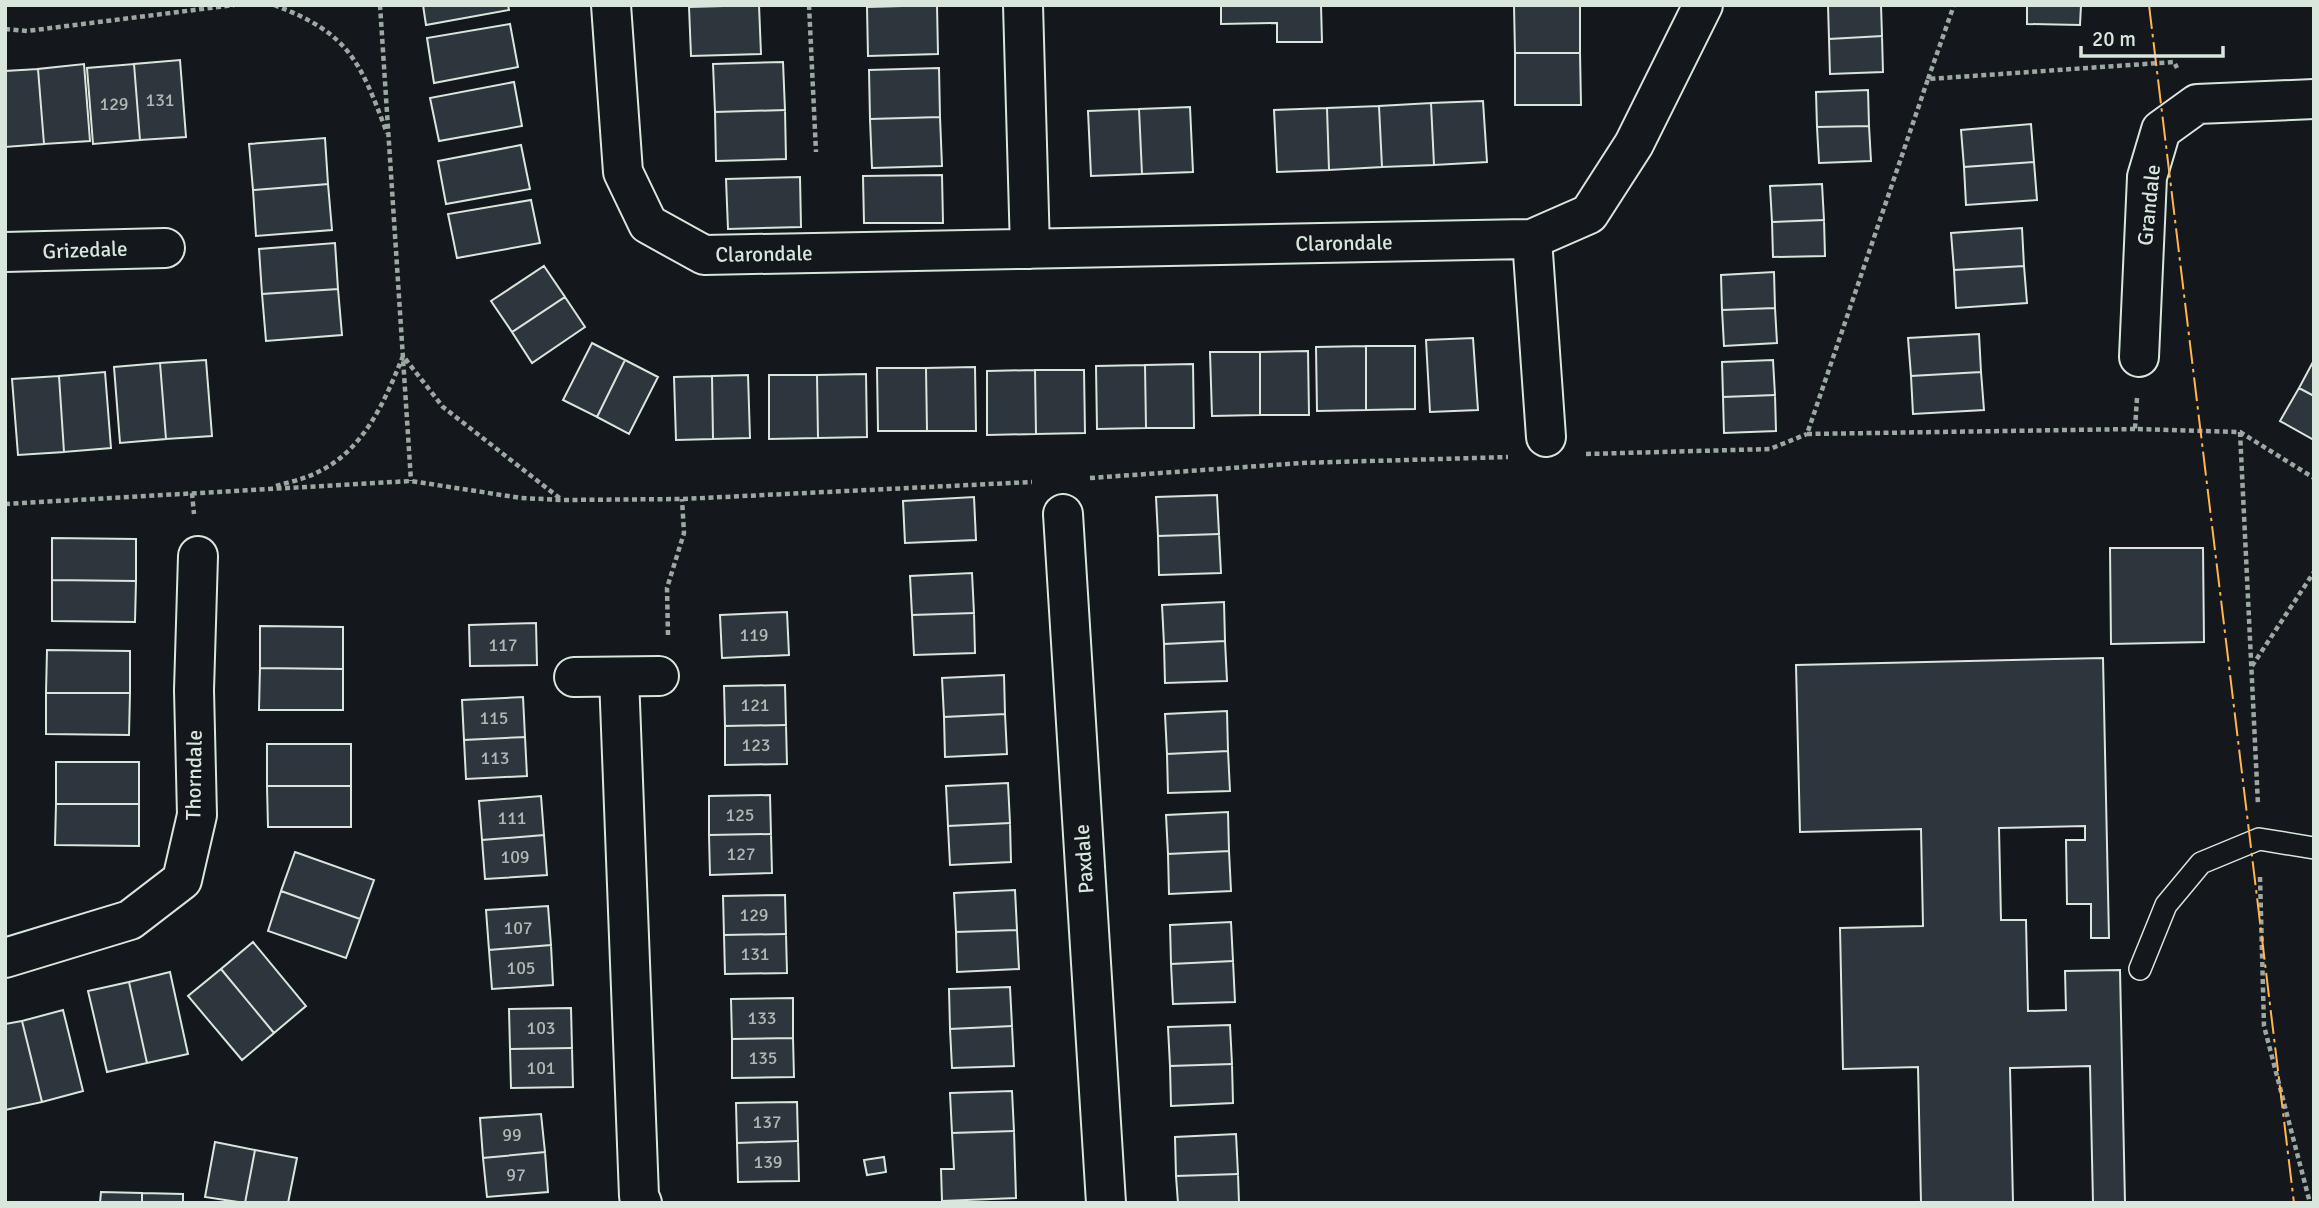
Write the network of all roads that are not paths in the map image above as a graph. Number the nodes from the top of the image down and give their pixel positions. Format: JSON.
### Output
{"nodes":[{"id":1,"x":611,"y":5,"type":"edge"},
{"id":2,"x":1023,"y":5,"type":"edge"},
{"id":3,"x":1703,"y":5,"type":"edge"},
{"id":4,"x":2314,"y":99,"type":"edge"},
{"id":5,"x":1532,"y":240,"type":"junction"},
{"id":6,"x":164,"y":248,"type":"dead end"},
{"id":7,"x":1030,"y":249,"type":"junction"},
{"id":8,"x":5,"y":253,"type":"edge"},
{"id":9,"x":2139,"y":358,"type":"road end"},
{"id":10,"x":1548,"y":449,"type":"road end"},
{"id":11,"x":1063,"y":514,"type":"dead end"},
{"id":12,"x":198,"y":556,"type":"dead end"},
{"id":13,"x":659,"y":676,"type":"road end"},
{"id":14,"x":574,"y":677,"type":"dead end"},
{"id":15,"x":619,"y":677,"type":"junction"},
{"id":16,"x":2314,"y":848,"type":"edge"},
{"id":17,"x":5,"y":958,"type":"edge"},
{"id":18,"x":2140,"y":969,"type":"dead end"},
{"id":19,"x":642,"y":1203,"type":"edge"},
{"id":20,"x":1106,"y":1203,"type":"edge"}],
"edges":[{"from":1,"to":7,"type":"street","name":"Clarondale"},
{"from":2,"to":7,"type":"street"},
{"from":3,"to":5,"type":"street","name":"Clarondale"},
{"from":4,"to":9,"type":"street","name":"Grandale"},
{"from":5,"to":7,"type":"street","name":"Clarondale"},
{"from":5,"to":10,"type":"street"},
{"from":6,"to":8,"type":"street","name":"Grizedale"},
{"from":11,"to":20,"type":"street","name":"Paxdale"},
{"from":12,"to":17,"type":"street","name":"Thorndale"},
{"from":13,"to":15,"type":"street"},
{"from":14,"to":15,"type":"street"},
{"from":15,"to":19,"type":"street"},
{"from":16,"to":18,"type":"lane"}]}
